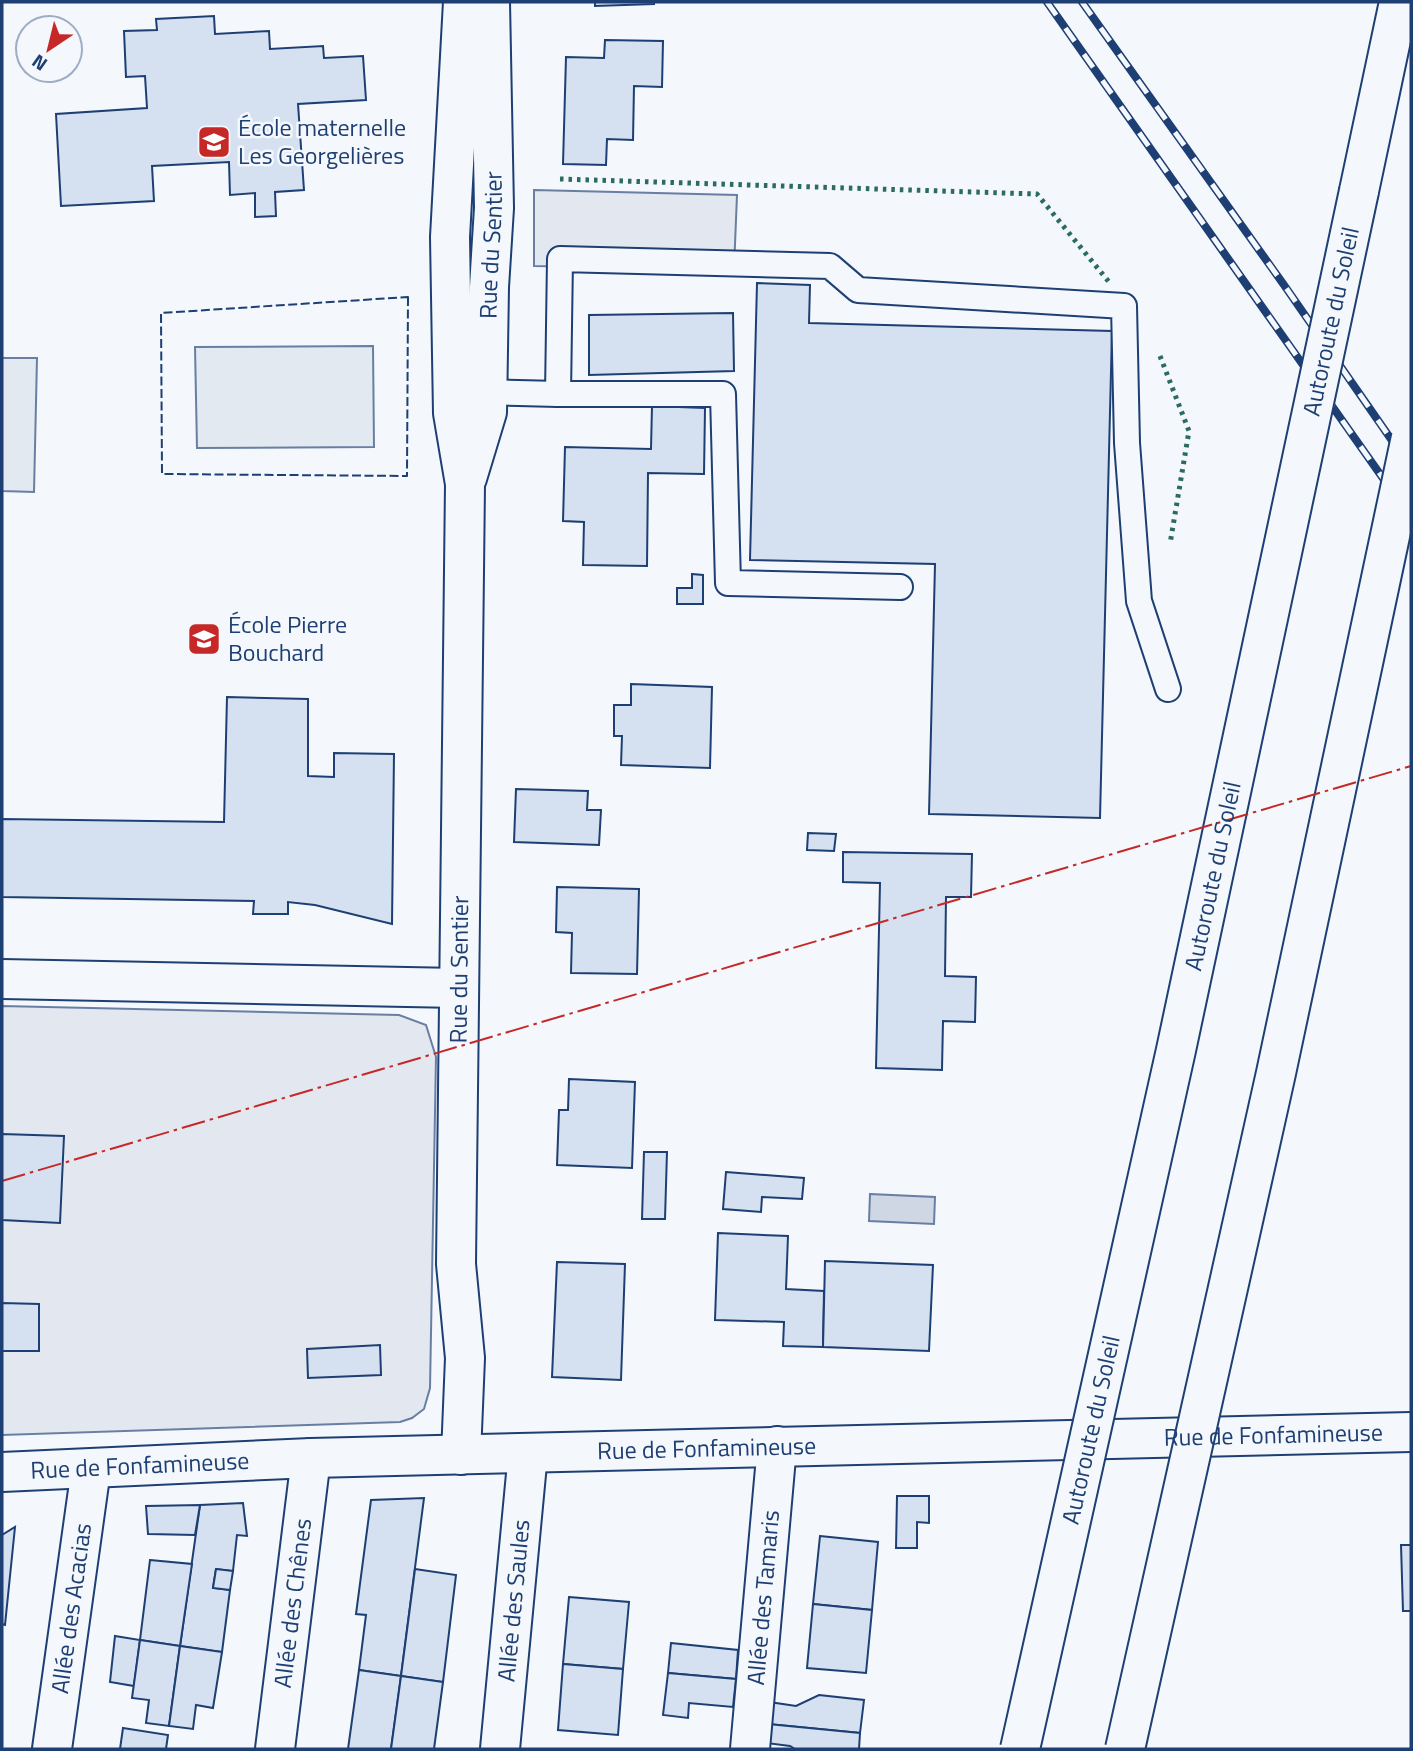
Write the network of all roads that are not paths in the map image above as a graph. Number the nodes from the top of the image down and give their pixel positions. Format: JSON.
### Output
{"nodes":[{"id":1,"x":463,"y":2,"type":"edge"},
{"id":2,"x":490,"y":2,"type":"edge"},
{"id":3,"x":1399,"y":2,"type":"edge"},
{"id":4,"x":470,"y":392,"type":"junction"},
{"id":5,"x":558,"y":394,"type":"junction"},
{"id":6,"x":1411,"y":437,"type":"edge"},
{"id":7,"x":900,"y":587,"type":"dead end"},
{"id":8,"x":1168,"y":689,"type":"dead end"},
{"id":9,"x":2,"y":979,"type":"edge"},
{"id":10,"x":458,"y":988,"type":"junction"},
{"id":11,"x":1411,"y":1432,"type":"edge"},
{"id":12,"x":777,"y":1446,"type":"junction"},
{"id":13,"x":528,"y":1453,"type":"junction"},
{"id":14,"x":461,"y":1455,"type":"junction"},
{"id":15,"x":311,"y":1458,"type":"junction"},
{"id":16,"x":91,"y":1469,"type":"junction"},
{"id":17,"x":2,"y":1472,"type":"edge"},
{"id":18,"x":52,"y":1749,"type":"edge"},
{"id":19,"x":275,"y":1749,"type":"edge"},
{"id":20,"x":500,"y":1749,"type":"edge"},
{"id":21,"x":750,"y":1749,"type":"edge"},
{"id":22,"x":1020,"y":1749,"type":"edge"},
{"id":23,"x":1125,"y":1749,"type":"edge"}],
"edges":[{"from":1,"to":4,"type":"main road","name":"Rue du Sentier"},
{"from":2,"to":4,"type":"main road","name":"Rue du Sentier"},
{"from":3,"to":22,"type":"main road","name":"Autoroute du Soleil","bridge":true},
{"from":4,"to":5,"type":"lane"},
{"from":4,"to":10,"type":"main road","name":"Rue du Sentier"},
{"from":5,"to":7,"type":"lane"},
{"from":5,"to":8,"type":"lane"},
{"from":6,"to":23,"type":"main road","bridge":true},
{"from":9,"to":10,"type":"main road"},
{"from":10,"to":14,"type":"main road","name":"Rue du Sentier"},
{"from":11,"to":12,"type":"main road","name":"Rue de Fonfamineuse"},
{"from":12,"to":13,"type":"main road","name":"Rue de Fonfamineuse"},
{"from":12,"to":21,"type":"main road","name":"Allée des Tamaris"},
{"from":13,"to":14,"type":"main road","name":"Rue de Fonfamineuse"},
{"from":13,"to":20,"type":"main road","name":"Allée des Saules"},
{"from":14,"to":15,"type":"main road","name":"Rue de Fonfamineuse"},
{"from":15,"to":16,"type":"main road","name":"Rue de Fonfamineuse"},
{"from":15,"to":19,"type":"main road","name":"Allée des Chênes"},
{"from":16,"to":17,"type":"main road","name":"Rue de Fonfamineuse"},
{"from":16,"to":18,"type":"main road","name":"Allée des Acacias"}]}
